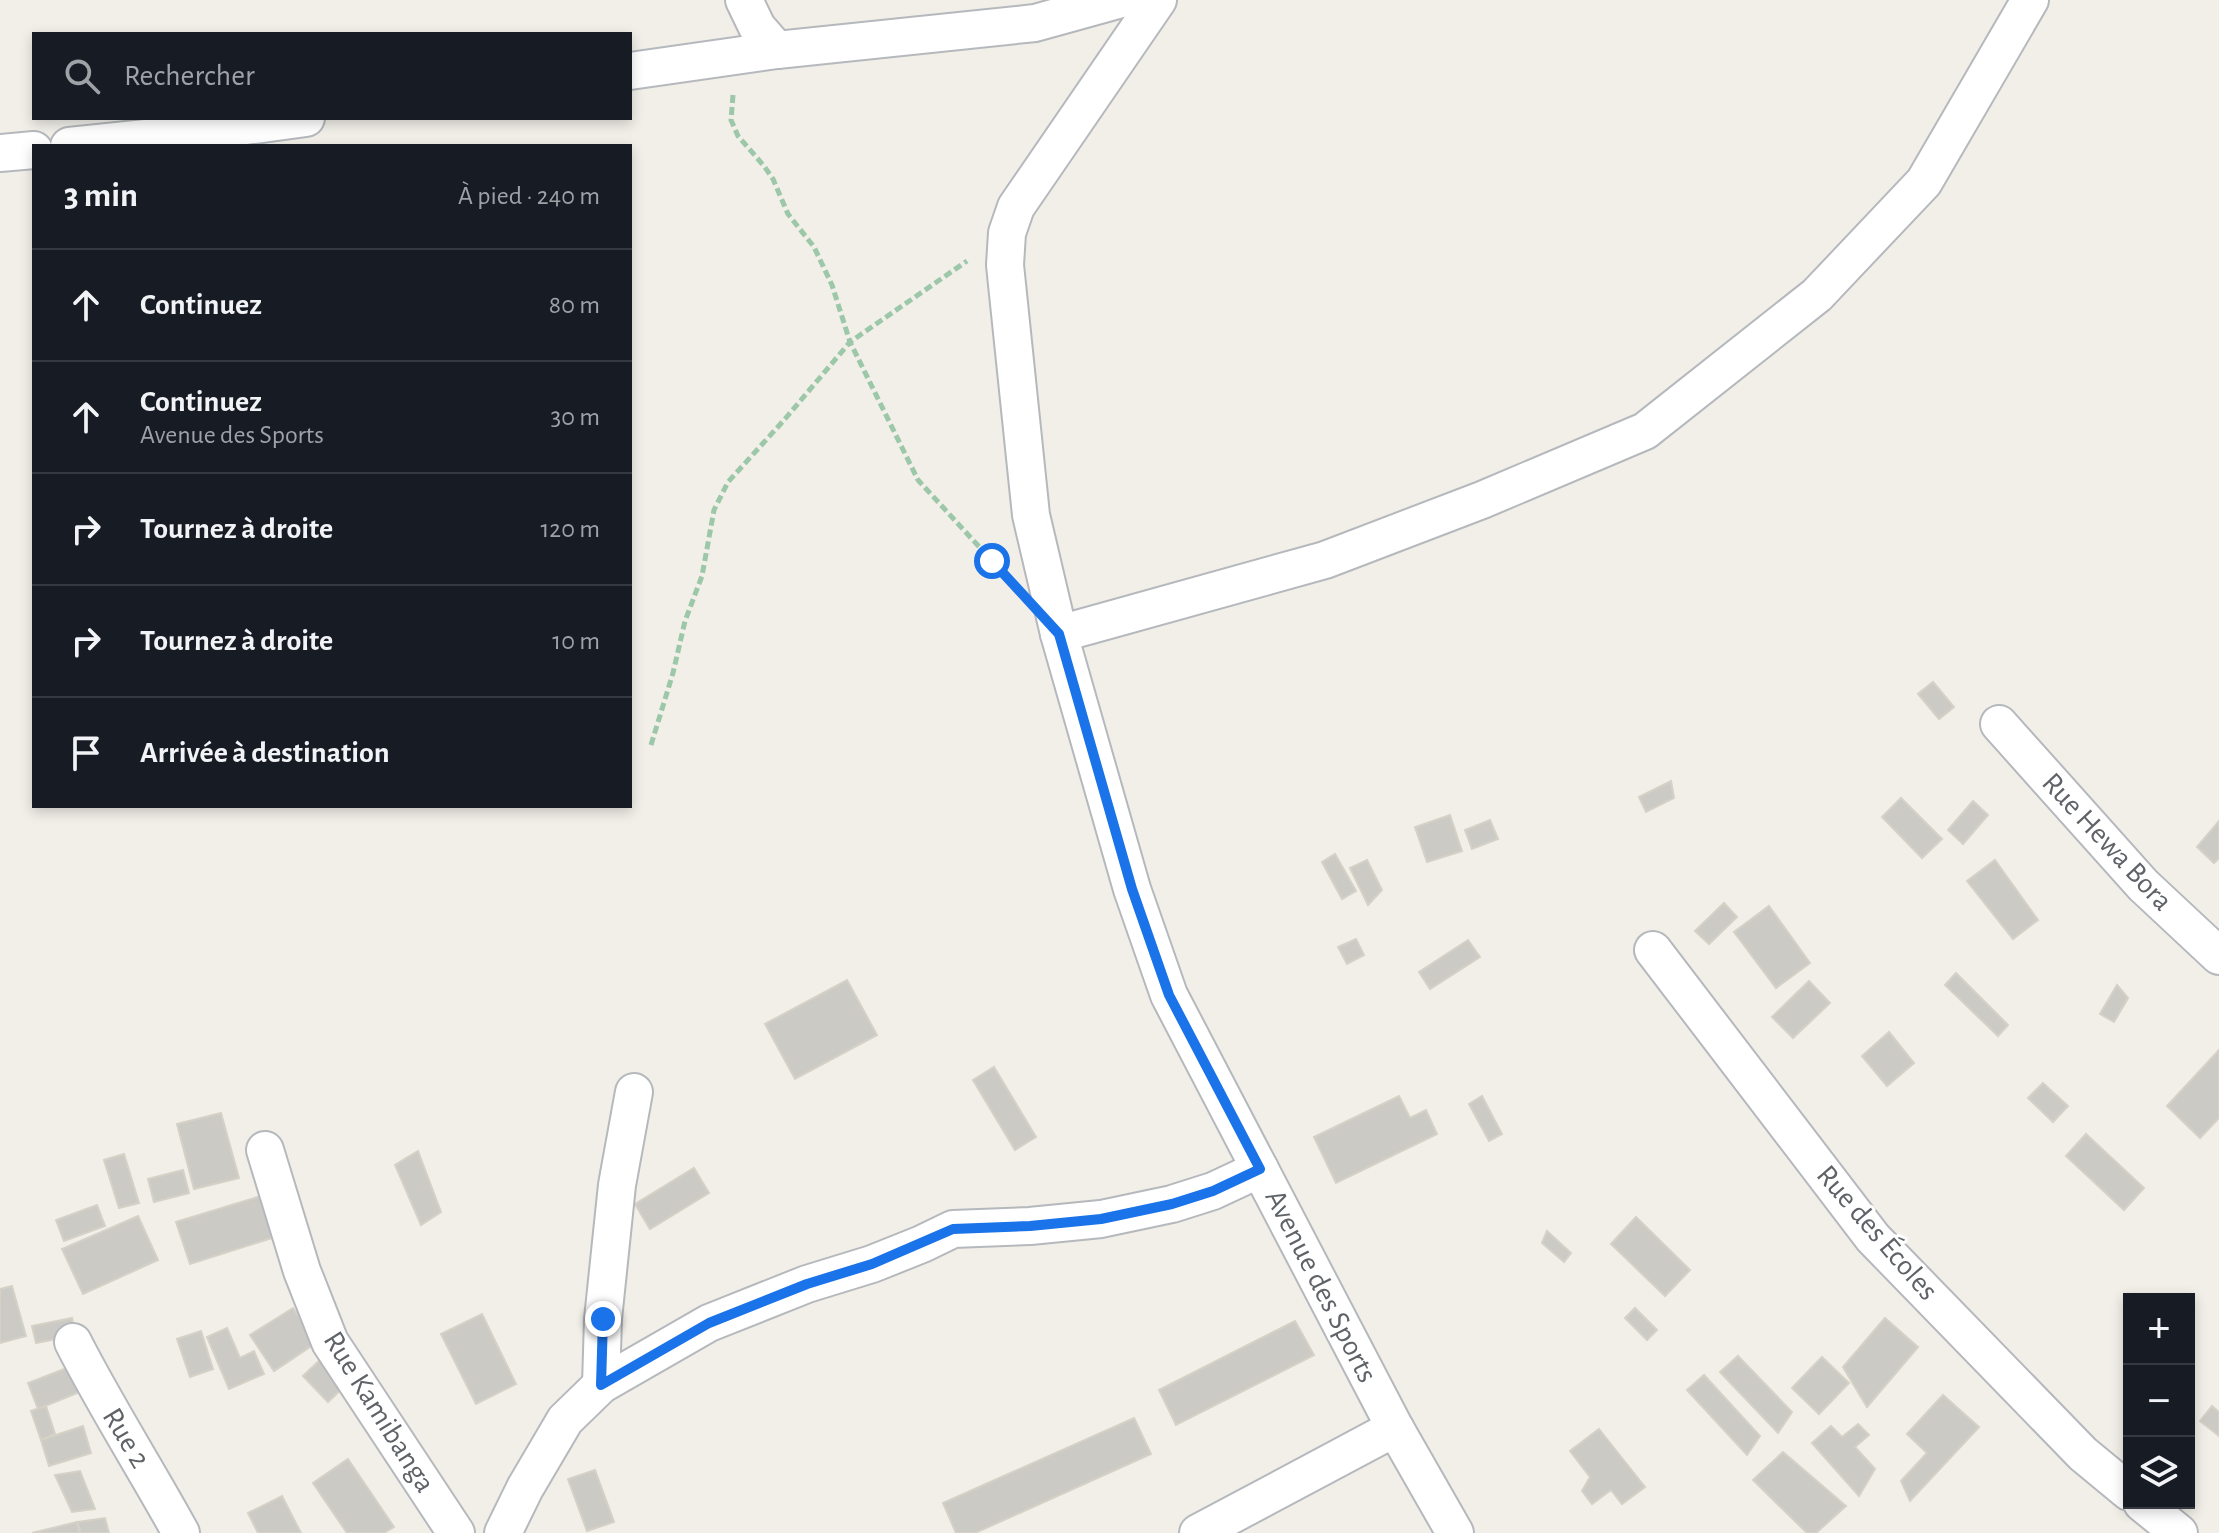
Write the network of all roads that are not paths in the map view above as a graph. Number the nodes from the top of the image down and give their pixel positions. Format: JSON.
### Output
{"nodes":[{"id":1,"x":744,"y":0,"type":"edge"},
{"id":2,"x":1118,"y":0,"type":"edge"},
{"id":3,"x":1158,"y":0,"type":"edge"},
{"id":4,"x":2030,"y":0,"type":"edge"},
{"id":5,"x":777,"y":50,"type":"junction"},
{"id":6,"x":632,"y":71,"type":"edge"},
{"id":7,"x":291,"y":120,"type":"edge"},
{"id":8,"x":88,"y":144,"type":"edge"},
{"id":9,"x":32,"y":150,"type":"edge"},
{"id":10,"x":0,"y":153,"type":"edge"},
{"id":11,"x":1059,"y":634,"type":"junction"},
{"id":12,"x":1999,"y":724,"type":"dead end"},
{"id":13,"x":1653,"y":950,"type":"dead end"},
{"id":14,"x":2219,"y":956,"type":"edge"},
{"id":15,"x":634,"y":1092,"type":"dead end"},
{"id":16,"x":265,"y":1150,"type":"dead end"},
{"id":17,"x":1260,"y":1169,"type":"junction"},
{"id":18,"x":73,"y":1342,"type":"dead end"},
{"id":19,"x":601,"y":1385,"type":"junction"},
{"id":20,"x":1395,"y":1428,"type":"junction"},
{"id":21,"x":2123,"y":1487,"type":"edge"},
{"id":22,"x":2149,"y":1509,"type":"edge"},
{"id":23,"x":181,"y":1533,"type":"edge"},
{"id":24,"x":456,"y":1533,"type":"edge"},
{"id":25,"x":503,"y":1533,"type":"edge"},
{"id":26,"x":1198,"y":1533,"type":"edge"},
{"id":27,"x":1455,"y":1533,"type":"edge"},
{"id":28,"x":2179,"y":1533,"type":"edge"}],
"edges":[{"from":1,"to":5,"type":"street"},
{"from":2,"to":5,"type":"street"},
{"from":3,"to":11,"type":"street","name":"Avenue des Sports"},
{"from":4,"to":11,"type":"street"},
{"from":5,"to":6,"type":"street"},
{"from":7,"to":8,"type":"street"},
{"from":9,"to":10,"type":"street"},
{"from":11,"to":17,"type":"street","name":"Avenue des Sports"},
{"from":12,"to":14,"type":"street","name":"Rue Hewa Bora"},
{"from":13,"to":21,"type":"street","name":"Rue des Écoles"},
{"from":15,"to":19,"type":"street"},
{"from":16,"to":24,"type":"street","name":"Rue Kamibanga"},
{"from":17,"to":19,"type":"street"},
{"from":17,"to":20,"type":"street","name":"Avenue des Sports"},
{"from":18,"to":23,"type":"street","name":"Rue 2"},
{"from":19,"to":25,"type":"street"},
{"from":20,"to":26,"type":"street"},
{"from":20,"to":27,"type":"street","name":"Avenue des Sports"},
{"from":22,"to":28,"type":"street"}]}
